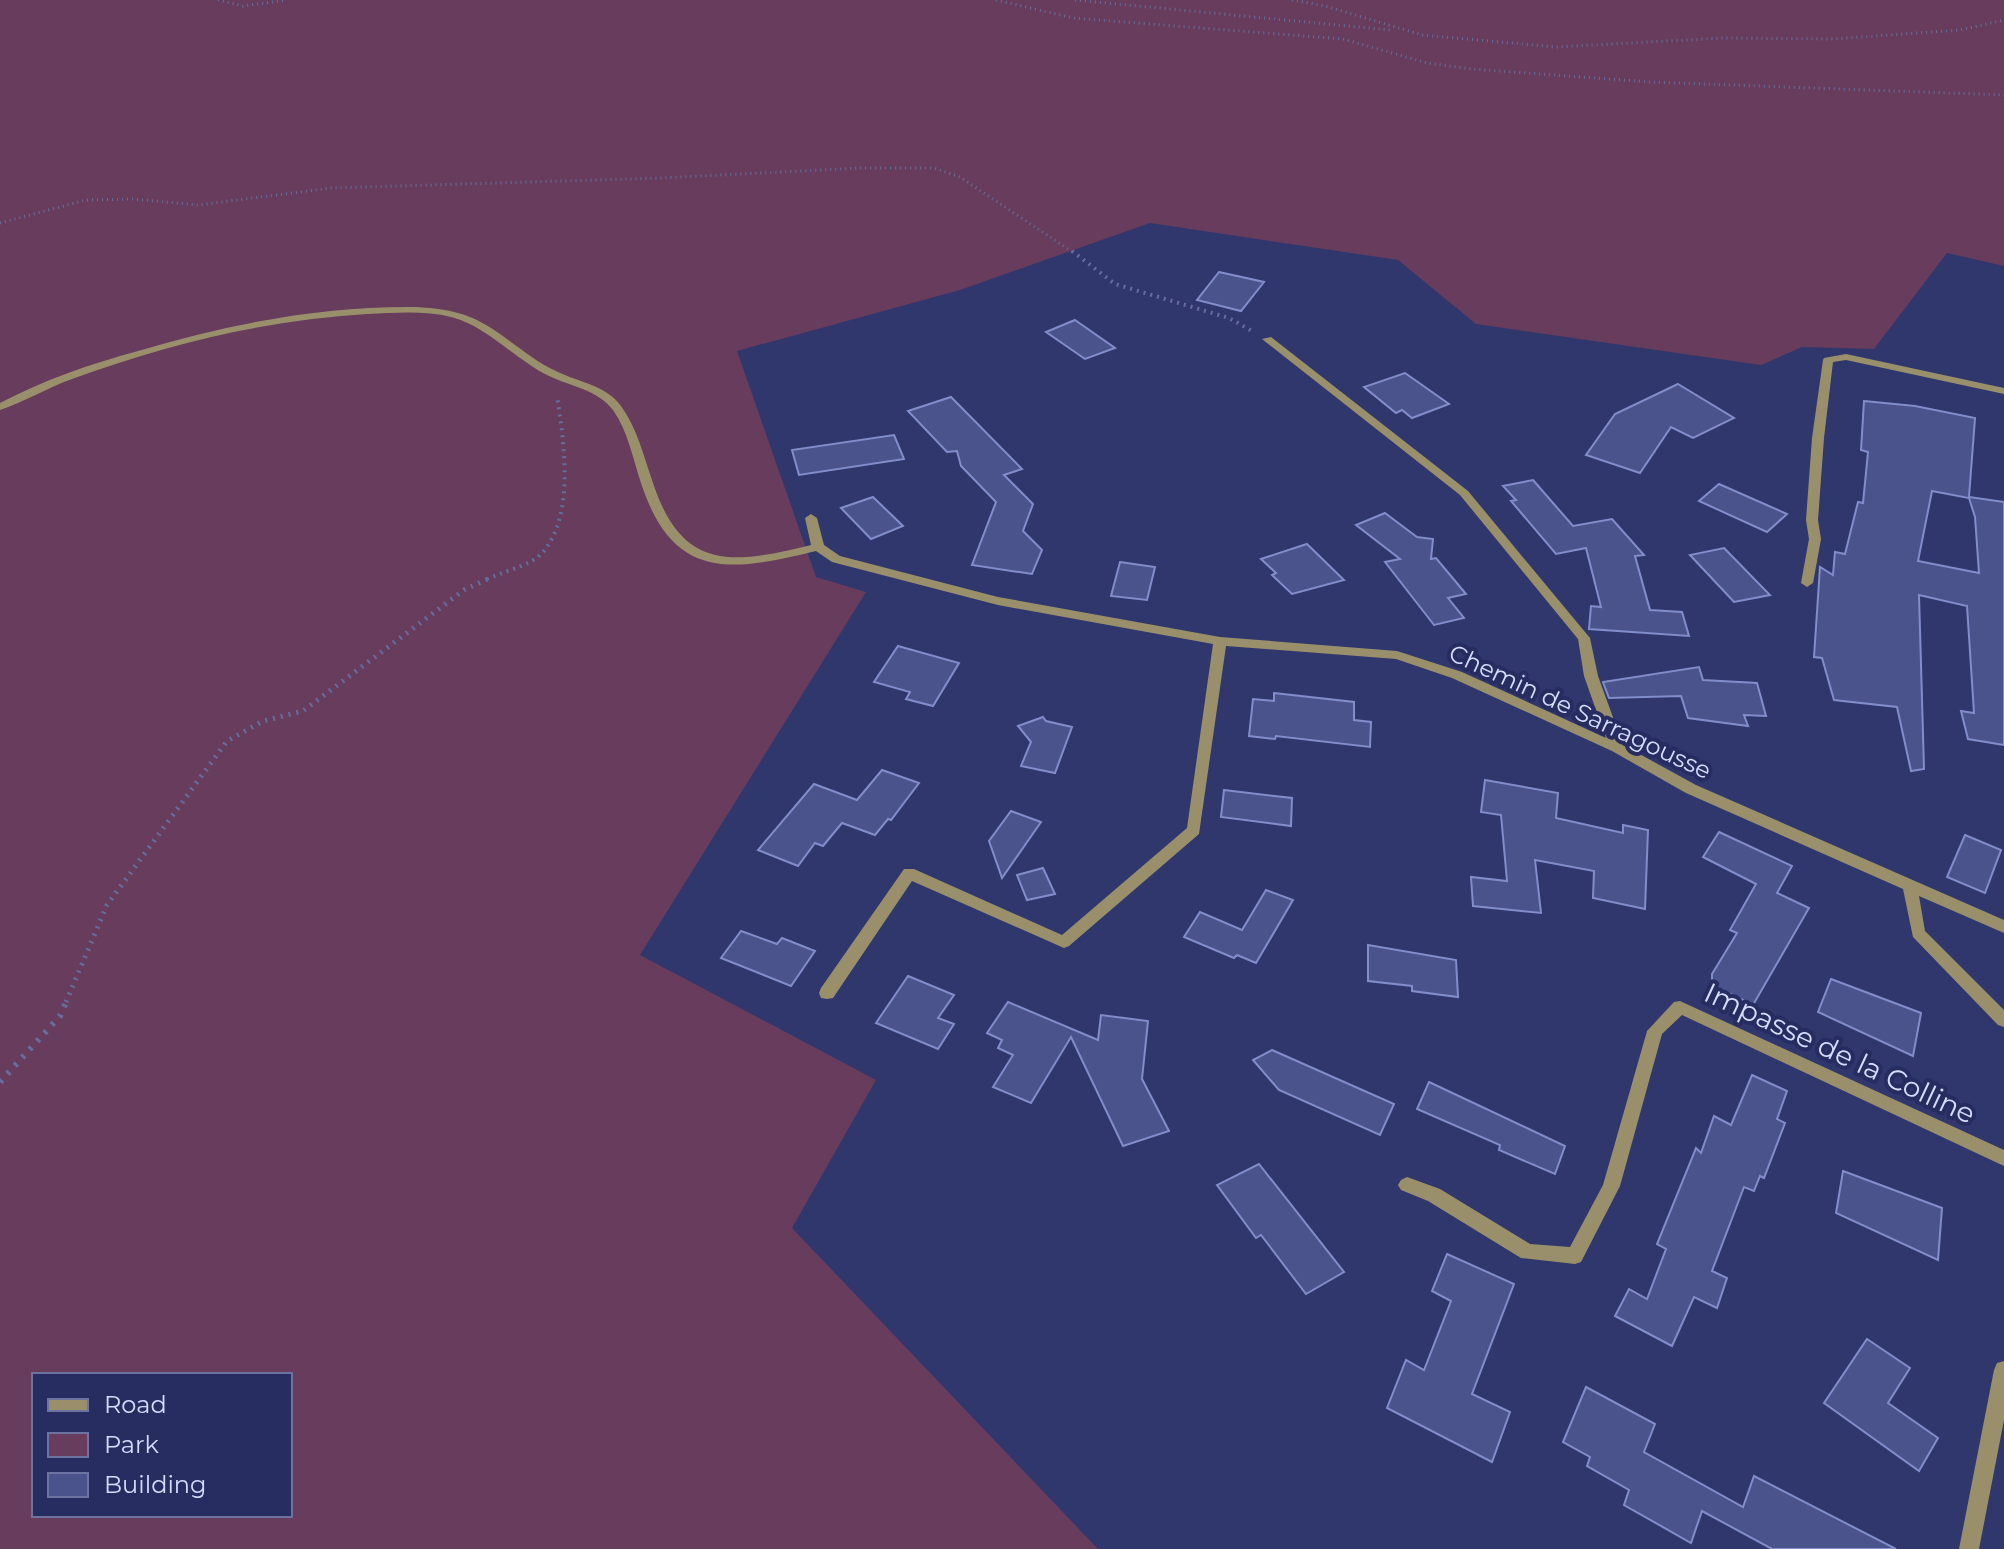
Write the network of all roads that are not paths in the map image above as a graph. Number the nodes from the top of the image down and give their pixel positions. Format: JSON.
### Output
{"nodes":[{"id":1,"x":1267,"y":339,"type":"road end"},
{"id":2,"x":2004,"y":391,"type":"edge"},
{"id":3,"x":0,"y":407,"type":"edge"},
{"id":4,"x":811,"y":518,"type":"dead end"},
{"id":5,"x":818,"y":547,"type":"junction"},
{"id":6,"x":1807,"y":583,"type":"dead end"},
{"id":7,"x":1220,"y":641,"type":"junction"},
{"id":8,"x":1617,"y":748,"type":"junction"},
{"id":9,"x":1910,"y":885,"type":"junction"},
{"id":10,"x":2004,"y":927,"type":"edge"},
{"id":11,"x":827,"y":993,"type":"dead end"},
{"id":12,"x":2004,"y":1020,"type":"edge"},
{"id":13,"x":2004,"y":1158,"type":"edge"},
{"id":14,"x":1407,"y":1185,"type":"dead end"},
{"id":15,"x":2004,"y":1370,"type":"edge"},
{"id":16,"x":1969,"y":1549,"type":"edge"}],
"edges":[{"from":1,"to":8,"type":"street"},
{"from":2,"to":6,"type":"street"},
{"from":3,"to":5,"type":"street"},
{"from":4,"to":5,"type":"street"},
{"from":5,"to":7,"type":"street","name":"Chemin de Sarragousse"},
{"from":7,"to":8,"type":"street","name":"Chemin de Sarragousse"},
{"from":7,"to":11,"type":"street"},
{"from":8,"to":9,"type":"street","name":"Chemin de Sarragousse"},
{"from":9,"to":10,"type":"street","name":"Chemin de Sarragousse"},
{"from":9,"to":12,"type":"street"},
{"from":13,"to":14,"type":"street","name":"Impasse de la Colline"},
{"from":15,"to":16,"type":"street"}]}
